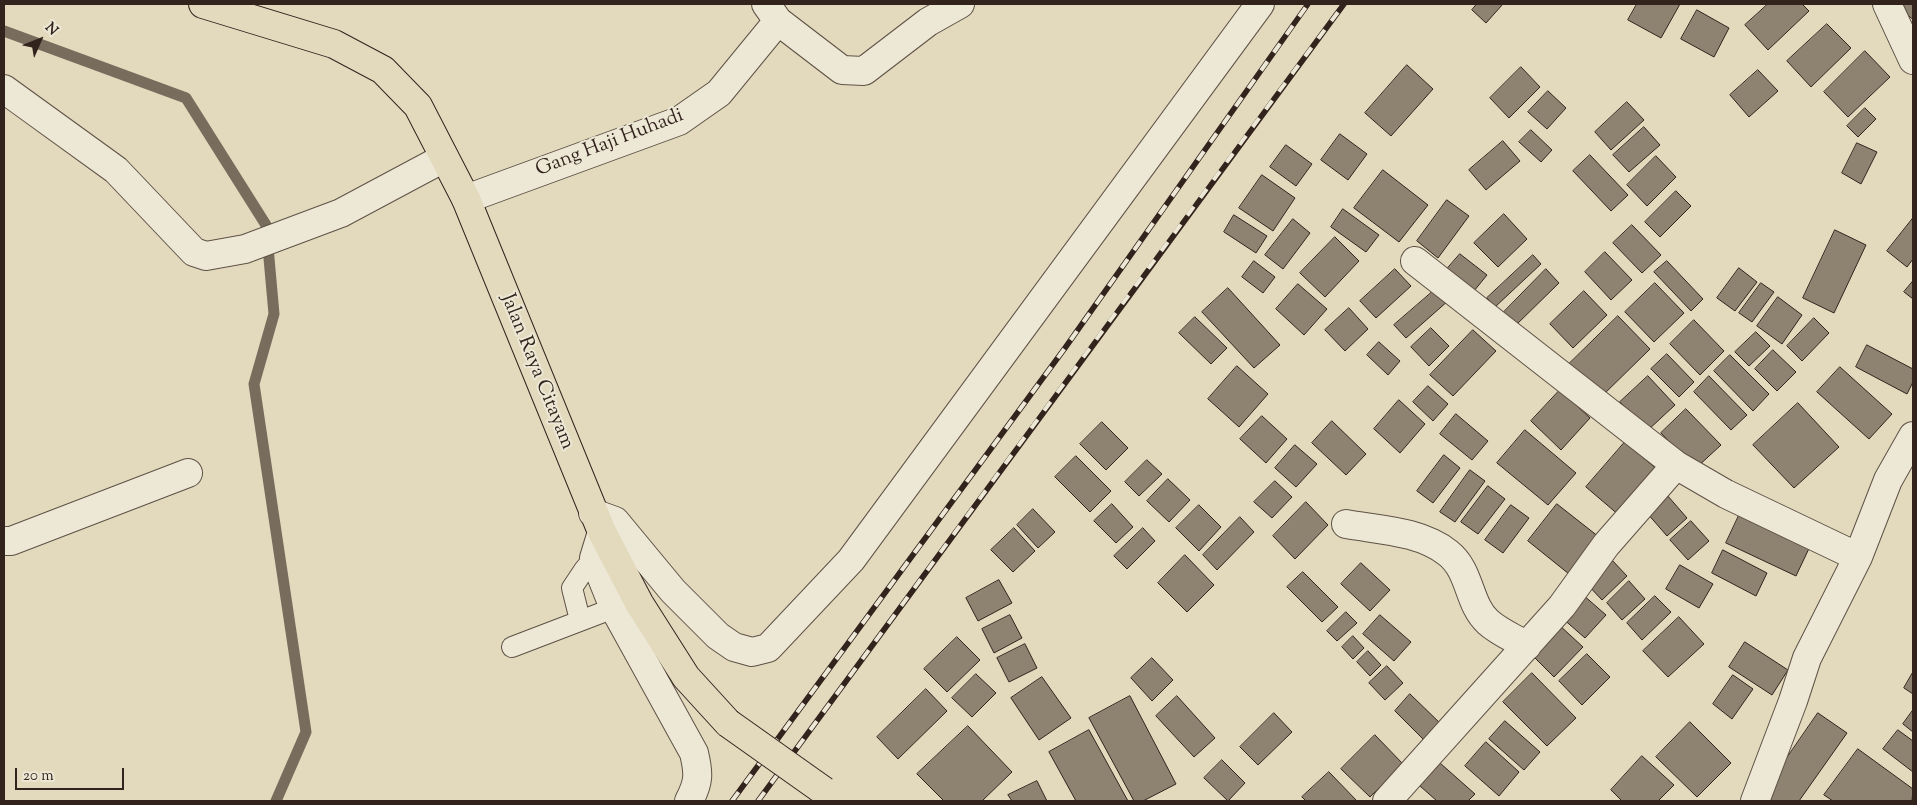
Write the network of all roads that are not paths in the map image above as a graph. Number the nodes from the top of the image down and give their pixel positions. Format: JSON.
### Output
{"nodes":[{"id":1,"x":202,"y":4,"type":"edge"},
{"id":2,"x":960,"y":4,"type":"edge"},
{"id":3,"x":1260,"y":4,"type":"edge"},
{"id":4,"x":1887,"y":4,"type":"edge"},
{"id":5,"x":772,"y":13,"type":"edge"},
{"id":6,"x":1913,"y":60,"type":"edge"},
{"id":7,"x":4,"y":89,"type":"edge"},
{"id":8,"x":444,"y":158,"type":"junction"},
{"id":9,"x":466,"y":199,"type":"junction"},
{"id":10,"x":1415,"y":261,"type":"dead end"},
{"id":11,"x":1913,"y":436,"type":"edge"},
{"id":12,"x":1676,"y":465,"type":"junction"},
{"id":13,"x":188,"y":473,"type":"dead end"},
{"id":14,"x":598,"y":523,"type":"junction"},
{"id":15,"x":1346,"y":524,"type":"dead end"},
{"id":16,"x":4,"y":541,"type":"edge"},
{"id":17,"x":1858,"y":556,"type":"junction"},
{"id":18,"x":594,"y":558,"type":"junction"},
{"id":19,"x":614,"y":608,"type":"junction"},
{"id":20,"x":580,"y":620,"type":"junction"},
{"id":21,"x":1527,"y":646,"type":"junction"},
{"id":22,"x":512,"y":647,"type":"dead end"},
{"id":23,"x":829,"y":796,"type":"edge"},
{"id":24,"x":689,"y":801,"type":"edge"},
{"id":25,"x":1388,"y":801,"type":"edge"},
{"id":26,"x":1755,"y":801,"type":"edge"}],
"edges":[{"from":1,"to":8,"type":"main road","name":"Jalan Raya Citayam"},
{"from":2,"to":5,"type":"street"},
{"from":3,"to":14,"type":"street"},
{"from":4,"to":6,"type":"street"},
{"from":5,"to":9,"type":"street","name":"Gang Haji Huhadi"},
{"from":7,"to":8,"type":"street"},
{"from":8,"to":9,"type":"main road","name":"Jalan Raya Citayam"},
{"from":9,"to":14,"type":"main road","name":"Jalan Raya Citayam"},
{"from":10,"to":12,"type":"street"},
{"from":11,"to":17,"type":"street"},
{"from":12,"to":17,"type":"street"},
{"from":12,"to":21,"type":"street"},
{"from":13,"to":16,"type":"street"},
{"from":14,"to":18,"type":"street"},
{"from":14,"to":23,"type":"main road","name":"Jalan Raya Citayam","bridge":true},
{"from":15,"to":21,"type":"street"},
{"from":17,"to":26,"type":"street"},
{"from":18,"to":19,"type":"street"},
{"from":18,"to":20,"type":"lane"},
{"from":19,"to":20,"type":"lane"},
{"from":19,"to":24,"type":"street"},
{"from":20,"to":22,"type":"lane"},
{"from":21,"to":25,"type":"street"}]}
